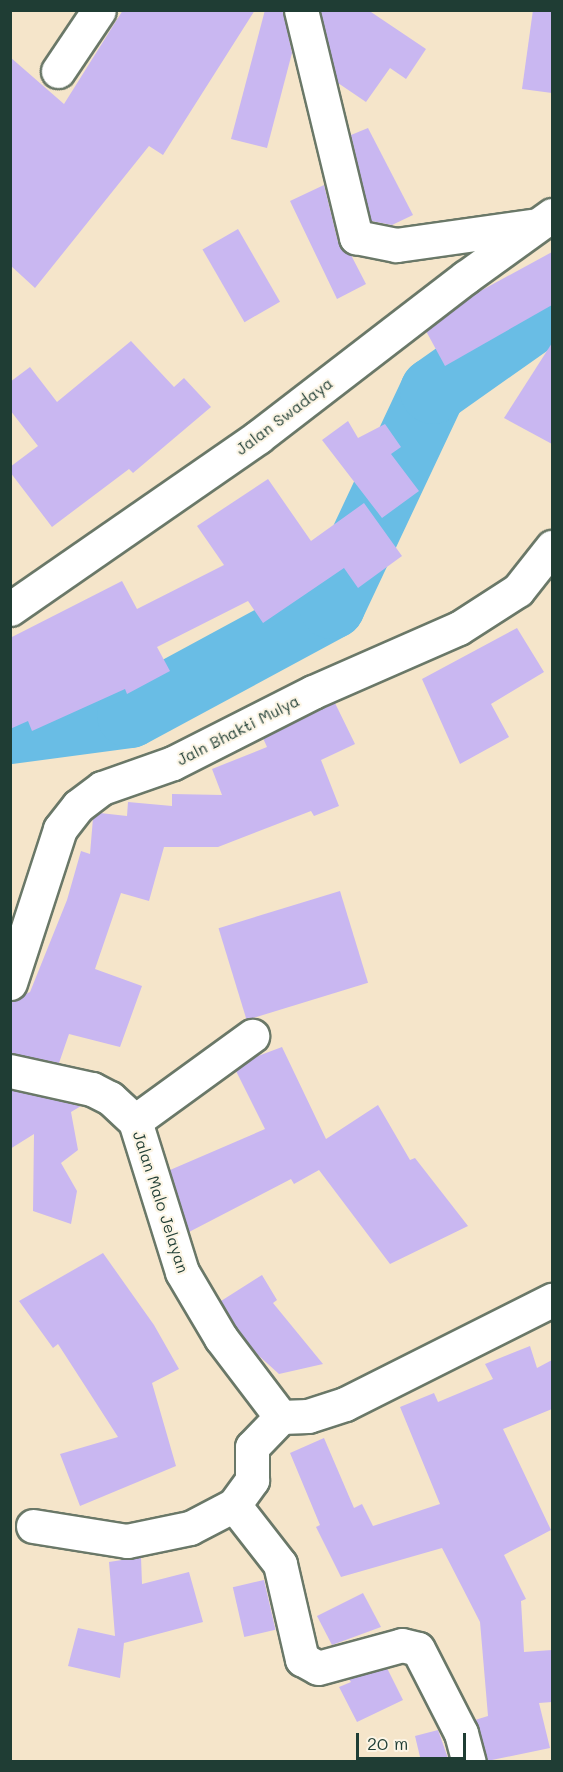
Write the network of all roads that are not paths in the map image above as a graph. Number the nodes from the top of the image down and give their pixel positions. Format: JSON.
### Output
{"nodes":[{"id":1,"x":99,"y":10,"type":"edge"},
{"id":2,"x":301,"y":10,"type":"edge"},
{"id":3,"x":58,"y":71,"type":"dead end"},
{"id":4,"x":545,"y":220,"type":"edge"},
{"id":5,"x":552,"y":547,"type":"edge"},
{"id":6,"x":10,"y":609,"type":"edge"},
{"id":7,"x":10,"y":983,"type":"edge"},
{"id":8,"x":252,"y":1036,"type":"dead end"},
{"id":9,"x":10,"y":1071,"type":"edge"},
{"id":10,"x":135,"y":1121,"type":"junction"},
{"id":11,"x":552,"y":1300,"type":"edge"},
{"id":12,"x":281,"y":1417,"type":"junction"},
{"id":13,"x":234,"y":1505,"type":"junction"},
{"id":14,"x":33,"y":1526,"type":"dead end"},
{"id":15,"x":469,"y":1761,"type":"edge"}],
"edges":[{"from":1,"to":3,"type":"street"},
{"from":2,"to":4,"type":"street"},
{"from":4,"to":6,"type":"street","name":"Jalan Swadaya"},
{"from":5,"to":7,"type":"street","name":"Jaln Bhakti Mulya"},
{"from":8,"to":10,"type":"street"},
{"from":9,"to":10,"type":"street","name":"Jalan Malo Jelayan"},
{"from":10,"to":12,"type":"street","name":"Jalan Malo Jelayan"},
{"from":11,"to":12,"type":"street"},
{"from":12,"to":13,"type":"street"},
{"from":13,"to":14,"type":"street"},
{"from":13,"to":15,"type":"street"}]}
